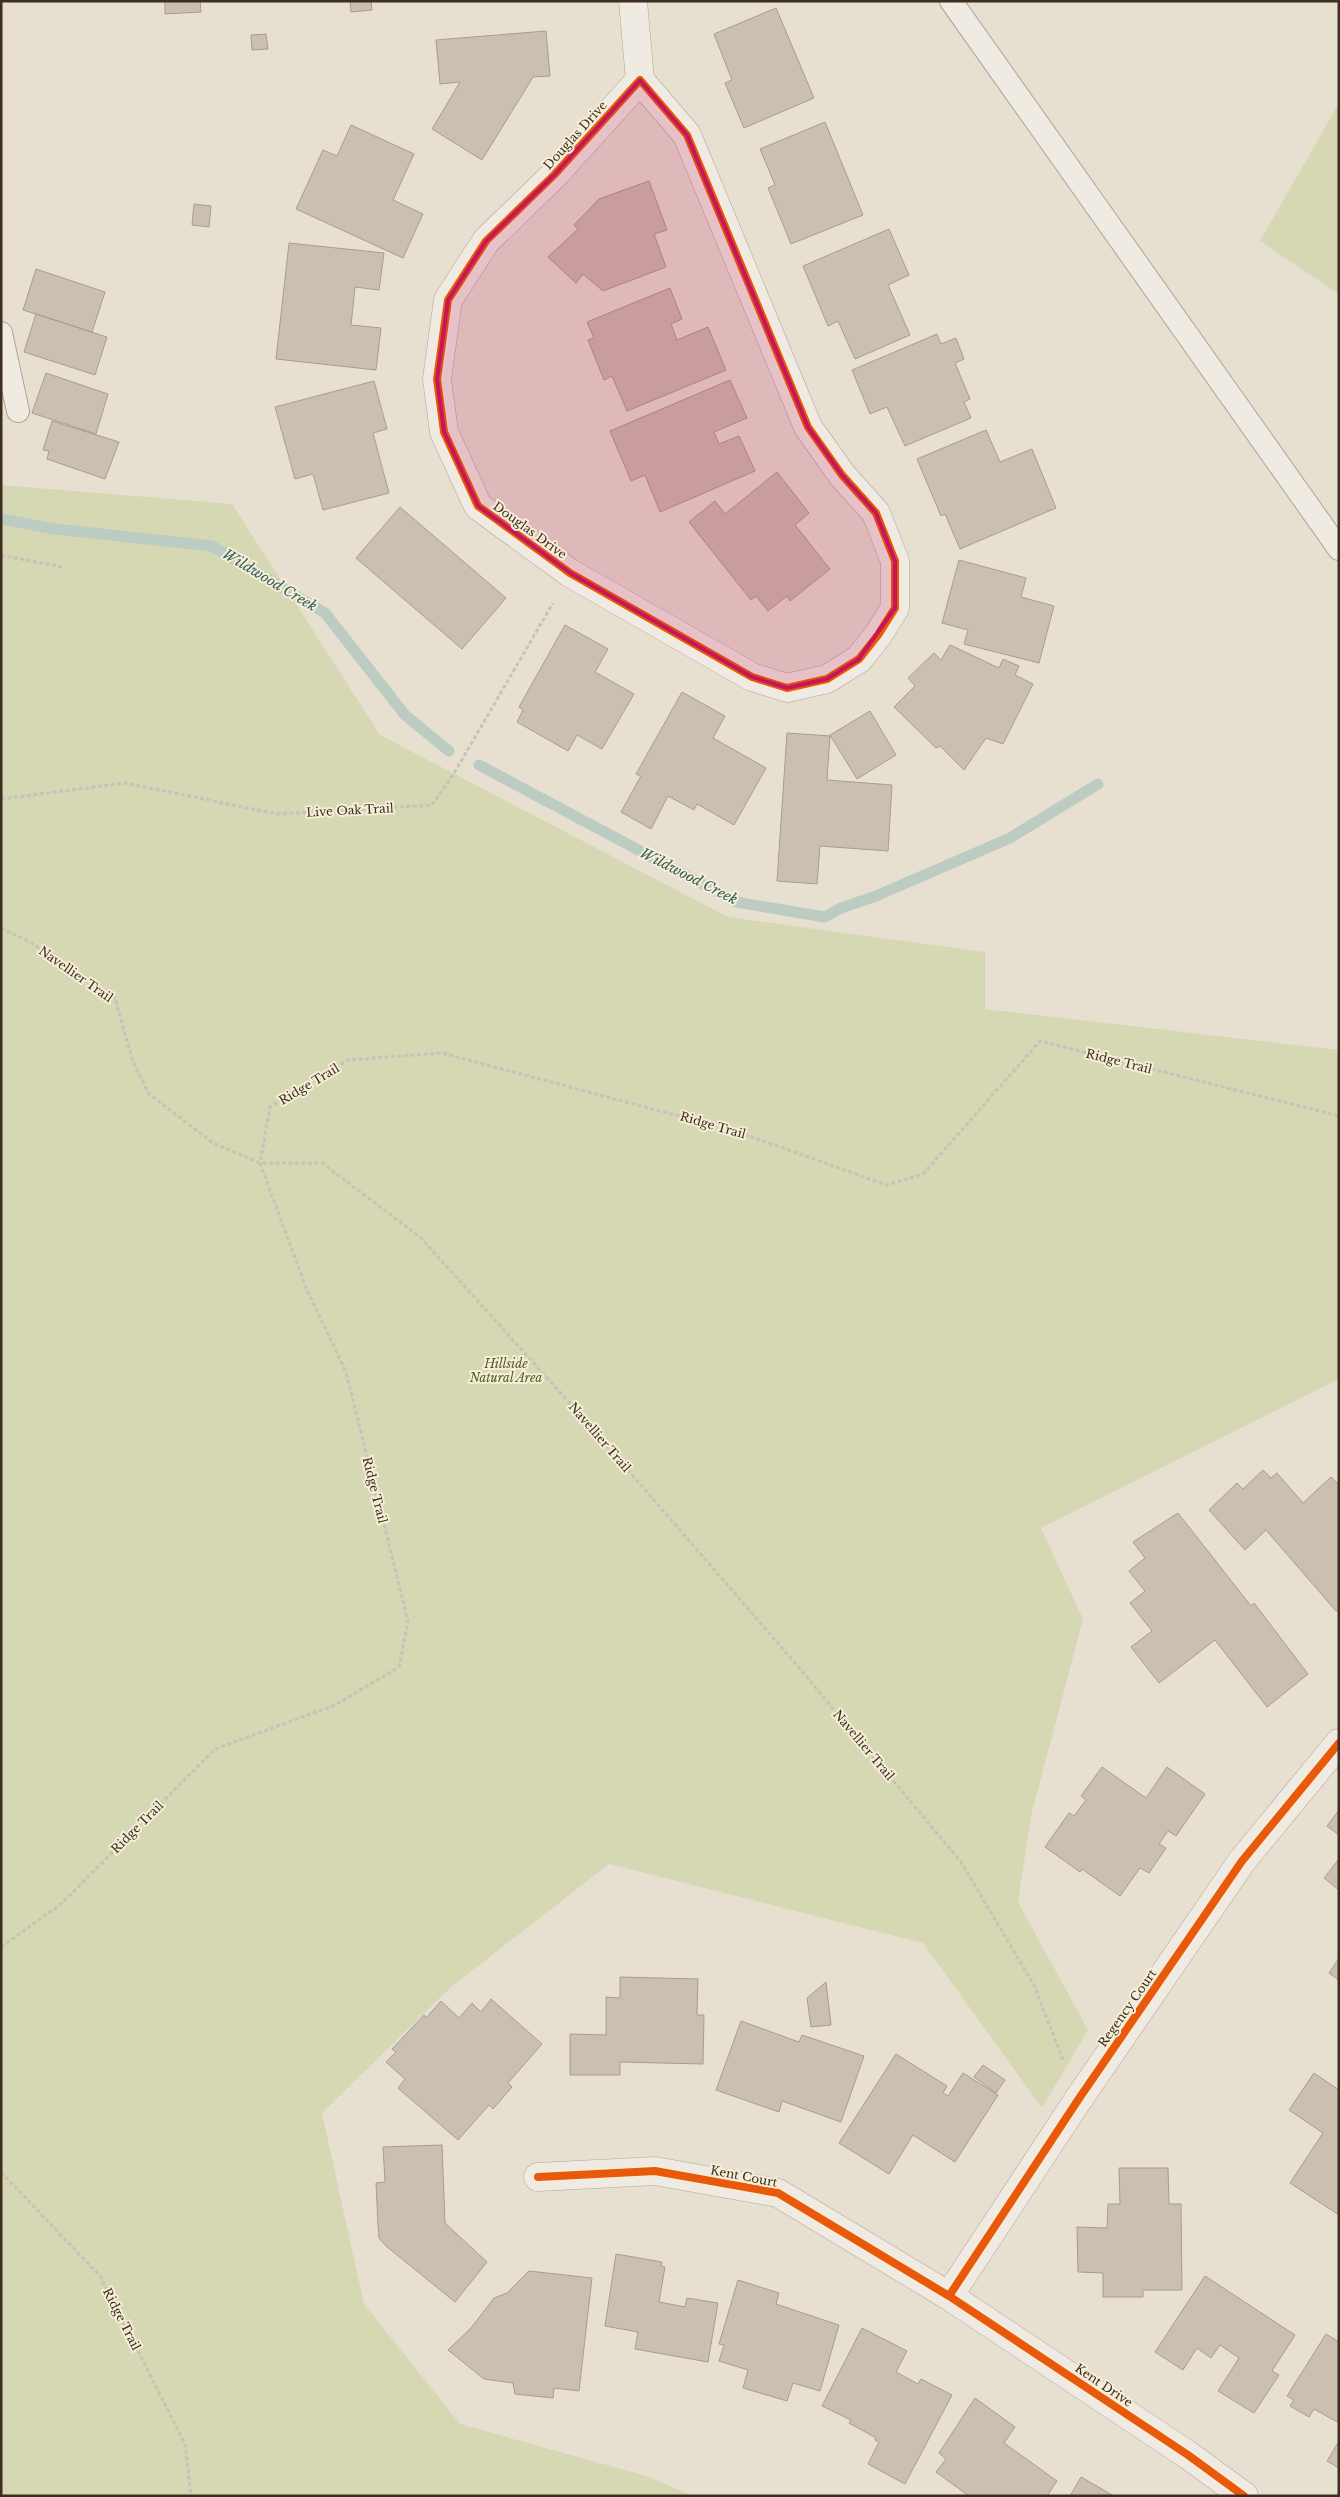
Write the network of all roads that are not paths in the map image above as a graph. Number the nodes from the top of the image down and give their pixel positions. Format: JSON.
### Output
{"nodes":[{"id":1,"x":633,"y":1,"type":"edge"},
{"id":2,"x":951,"y":1,"type":"edge"},
{"id":3,"x":640,"y":80,"type":"junction"},
{"id":4,"x":1,"y":333,"type":"edge"},
{"id":5,"x":18,"y":411,"type":"dead end"},
{"id":6,"x":1339,"y":550,"type":"edge"},
{"id":7,"x":1339,"y":1743,"type":"edge"},
{"id":8,"x":538,"y":2177,"type":"dead end"},
{"id":9,"x":949,"y":2296,"type":"junction"},
{"id":10,"x":1244,"y":2496,"type":"edge"}],
"edges":[{"from":1,"to":3,"type":"street"},
{"from":2,"to":6,"type":"lane"},
{"from":3,"to":3,"type":"street","name":"Douglas Drive"},
{"from":4,"to":5,"type":"lane"},
{"from":7,"to":9,"type":"street","name":"Regency Court"},
{"from":8,"to":9,"type":"street","name":"Kent Court"},
{"from":9,"to":10,"type":"street","name":"Kent Drive"}]}
